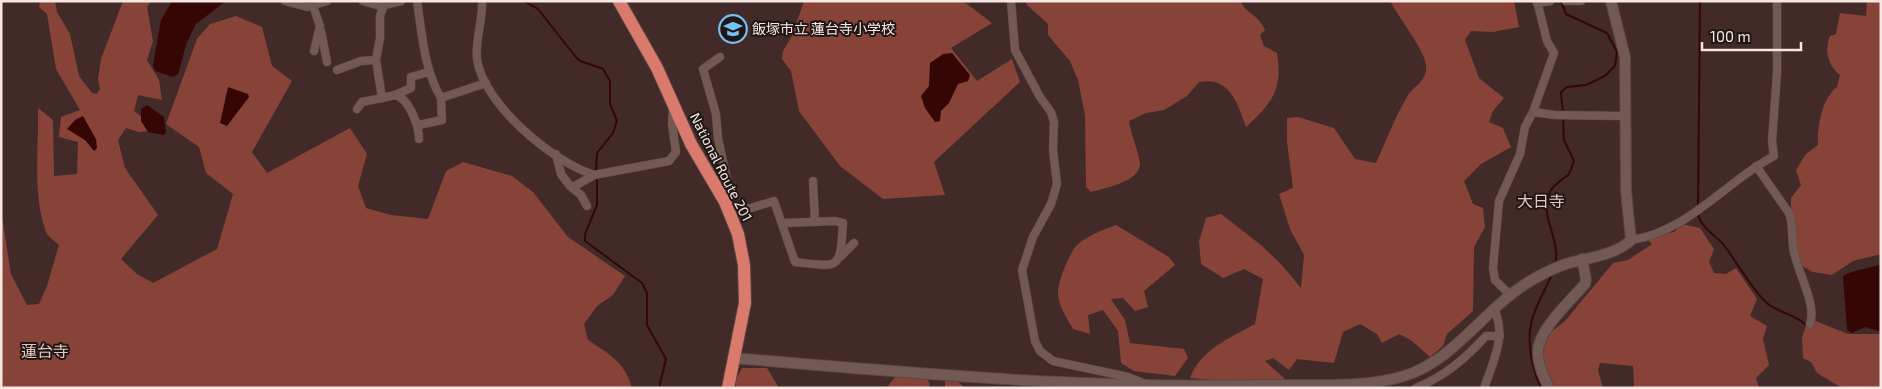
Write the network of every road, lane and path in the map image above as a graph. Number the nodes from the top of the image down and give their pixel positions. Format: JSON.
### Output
{"nodes":[{"id":1,"x":285,"y":1,"type":"edge"},
{"id":2,"x":327,"y":1,"type":"edge"},
{"id":3,"x":363,"y":1,"type":"edge"},
{"id":4,"x":401,"y":1,"type":"edge"},
{"id":5,"x":417,"y":1,"type":"edge"},
{"id":6,"x":482,"y":1,"type":"edge"},
{"id":7,"x":620,"y":1,"type":"edge"},
{"id":8,"x":1011,"y":1,"type":"edge"},
{"id":9,"x":1550,"y":1,"type":"edge"},
{"id":10,"x":1566,"y":1,"type":"edge"},
{"id":11,"x":1581,"y":1,"type":"edge"},
{"id":12,"x":1611,"y":1,"type":"edge"},
{"id":13,"x":1777,"y":1,"type":"edge"},
{"id":14,"x":1537,"y":2,"type":"edge"},
{"id":15,"x":384,"y":5,"type":"junction"},
{"id":16,"x":313,"y":6,"type":"junction"},
{"id":17,"x":320,"y":26,"type":"junction"},
{"id":18,"x":314,"y":51,"type":"dead end"},
{"id":19,"x":720,"y":57,"type":"dead end"},
{"id":20,"x":376,"y":60,"type":"junction"},
{"id":21,"x":327,"y":62,"type":"dead end"},
{"id":22,"x":337,"y":70,"type":"dead end"},
{"id":23,"x":429,"y":72,"type":"junction"},
{"id":24,"x":486,"y":83,"type":"junction"},
{"id":25,"x":395,"y":95,"type":"junction"},
{"id":26,"x":382,"y":98,"type":"junction"},
{"id":27,"x":441,"y":98,"type":"junction"},
{"id":28,"x":673,"y":105,"type":"junction"},
{"id":29,"x":357,"y":109,"type":"dead end"},
{"id":30,"x":1533,"y":112,"type":"junction"},
{"id":31,"x":1626,"y":116,"type":"junction"},
{"id":32,"x":419,"y":125,"type":"junction"},
{"id":33,"x":419,"y":139,"type":"dead end"},
{"id":34,"x":556,"y":154,"type":"junction"},
{"id":35,"x":1756,"y":166,"type":"junction"},
{"id":36,"x":594,"y":175,"type":"junction"},
{"id":37,"x":813,"y":181,"type":"dead end"},
{"id":38,"x":570,"y":186,"type":"junction"},
{"id":39,"x":725,"y":202,"type":"junction"},
{"id":40,"x":587,"y":206,"type":"dead end"},
{"id":41,"x":731,"y":214,"type":"junction"},
{"id":42,"x":814,"y":222,"type":"junction"},
{"id":43,"x":783,"y":224,"type":"junction"},
{"id":44,"x":1631,"y":240,"type":"junction"},
{"id":45,"x":854,"y":243,"type":"dead end"},
{"id":46,"x":839,"y":258,"type":"junction"},
{"id":47,"x":1582,"y":260,"type":"junction"},
{"id":48,"x":1511,"y":296,"type":"junction"},
{"id":49,"x":1494,"y":310,"type":"junction"},
{"id":50,"x":1810,"y":324,"type":"dead end"},
{"id":51,"x":1500,"y":336,"type":"junction"},
{"id":52,"x":734,"y":358,"type":"junction"},
{"id":53,"x":1422,"y":368,"type":"junction"},
{"id":54,"x":1427,"y":383,"type":"junction"},
{"id":55,"x":1147,"y":385,"type":"junction"},
{"id":56,"x":1280,"y":386,"type":"edge"},
{"id":57,"x":728,"y":388,"type":"edge"},
{"id":58,"x":1416,"y":388,"type":"edge"},
{"id":59,"x":1484,"y":388,"type":"edge"},
{"id":60,"x":1549,"y":388,"type":"edge"}],
"edges":[{"from":1,"to":16,"type":"street"},
{"from":2,"to":16,"type":"street"},
{"from":3,"to":15,"type":"street"},
{"from":4,"to":15,"type":"street"},
{"from":5,"to":23,"type":"street"},
{"from":6,"to":24,"type":"street"},
{"from":7,"to":28,"type":"highway","name":"National Route 201"},
{"from":8,"to":55,"type":"street"},
{"from":9,"to":14,"type":"street"},
{"from":10,"to":11,"type":"street"},
{"from":12,"to":31,"type":"street"},
{"from":13,"to":35,"type":"street"},
{"from":14,"to":30,"type":"street"},
{"from":15,"to":20,"type":"street"},
{"from":16,"to":17,"type":"street"},
{"from":17,"to":18,"type":"street"},
{"from":17,"to":21,"type":"street"},
{"from":19,"to":39,"type":"street"},
{"from":20,"to":22,"type":"street"},
{"from":20,"to":26,"type":"street"},
{"from":23,"to":25,"type":"street"},
{"from":23,"to":27,"type":"street"},
{"from":24,"to":27,"type":"street"},
{"from":24,"to":34,"type":"street"},
{"from":25,"to":26,"type":"street"},
{"from":25,"to":32,"type":"street"},
{"from":26,"to":29,"type":"street"},
{"from":27,"to":32,"type":"street"},
{"from":28,"to":36,"type":"street"},
{"from":28,"to":39,"type":"highway","name":"National Route 201"},
{"from":30,"to":31,"type":"street"},
{"from":30,"to":48,"type":"street"},
{"from":31,"to":44,"type":"street"},
{"from":32,"to":33,"type":"street"},
{"from":34,"to":36,"type":"street"},
{"from":34,"to":38,"type":"street"},
{"from":35,"to":44,"type":"street"},
{"from":35,"to":50,"type":"street"},
{"from":36,"to":38,"type":"street"},
{"from":37,"to":42,"type":"street"},
{"from":38,"to":40,"type":"street"},
{"from":39,"to":41,"type":"highway","name":"National Route 201"},
{"from":41,"to":43,"type":"street"},
{"from":41,"to":52,"type":"highway","name":"National Route 201"},
{"from":42,"to":43,"type":"street"},
{"from":42,"to":46,"type":"street"},
{"from":43,"to":46,"type":"street"},
{"from":44,"to":47,"type":"street"},
{"from":45,"to":46,"type":"street"},
{"from":47,"to":48,"type":"street"},
{"from":47,"to":60,"type":"street"},
{"from":48,"to":49,"type":"street"},
{"from":49,"to":51,"type":"street"},
{"from":49,"to":53,"type":"street"},
{"from":51,"to":54,"type":"street"},
{"from":51,"to":59,"type":"street"},
{"from":52,"to":55,"type":"street"},
{"from":52,"to":57,"type":"highway","name":"National Route 201"},
{"from":53,"to":54,"type":"street"},
{"from":53,"to":56,"type":"street"},
{"from":54,"to":58,"type":"street"},
{"from":55,"to":56,"type":"street"}]}
